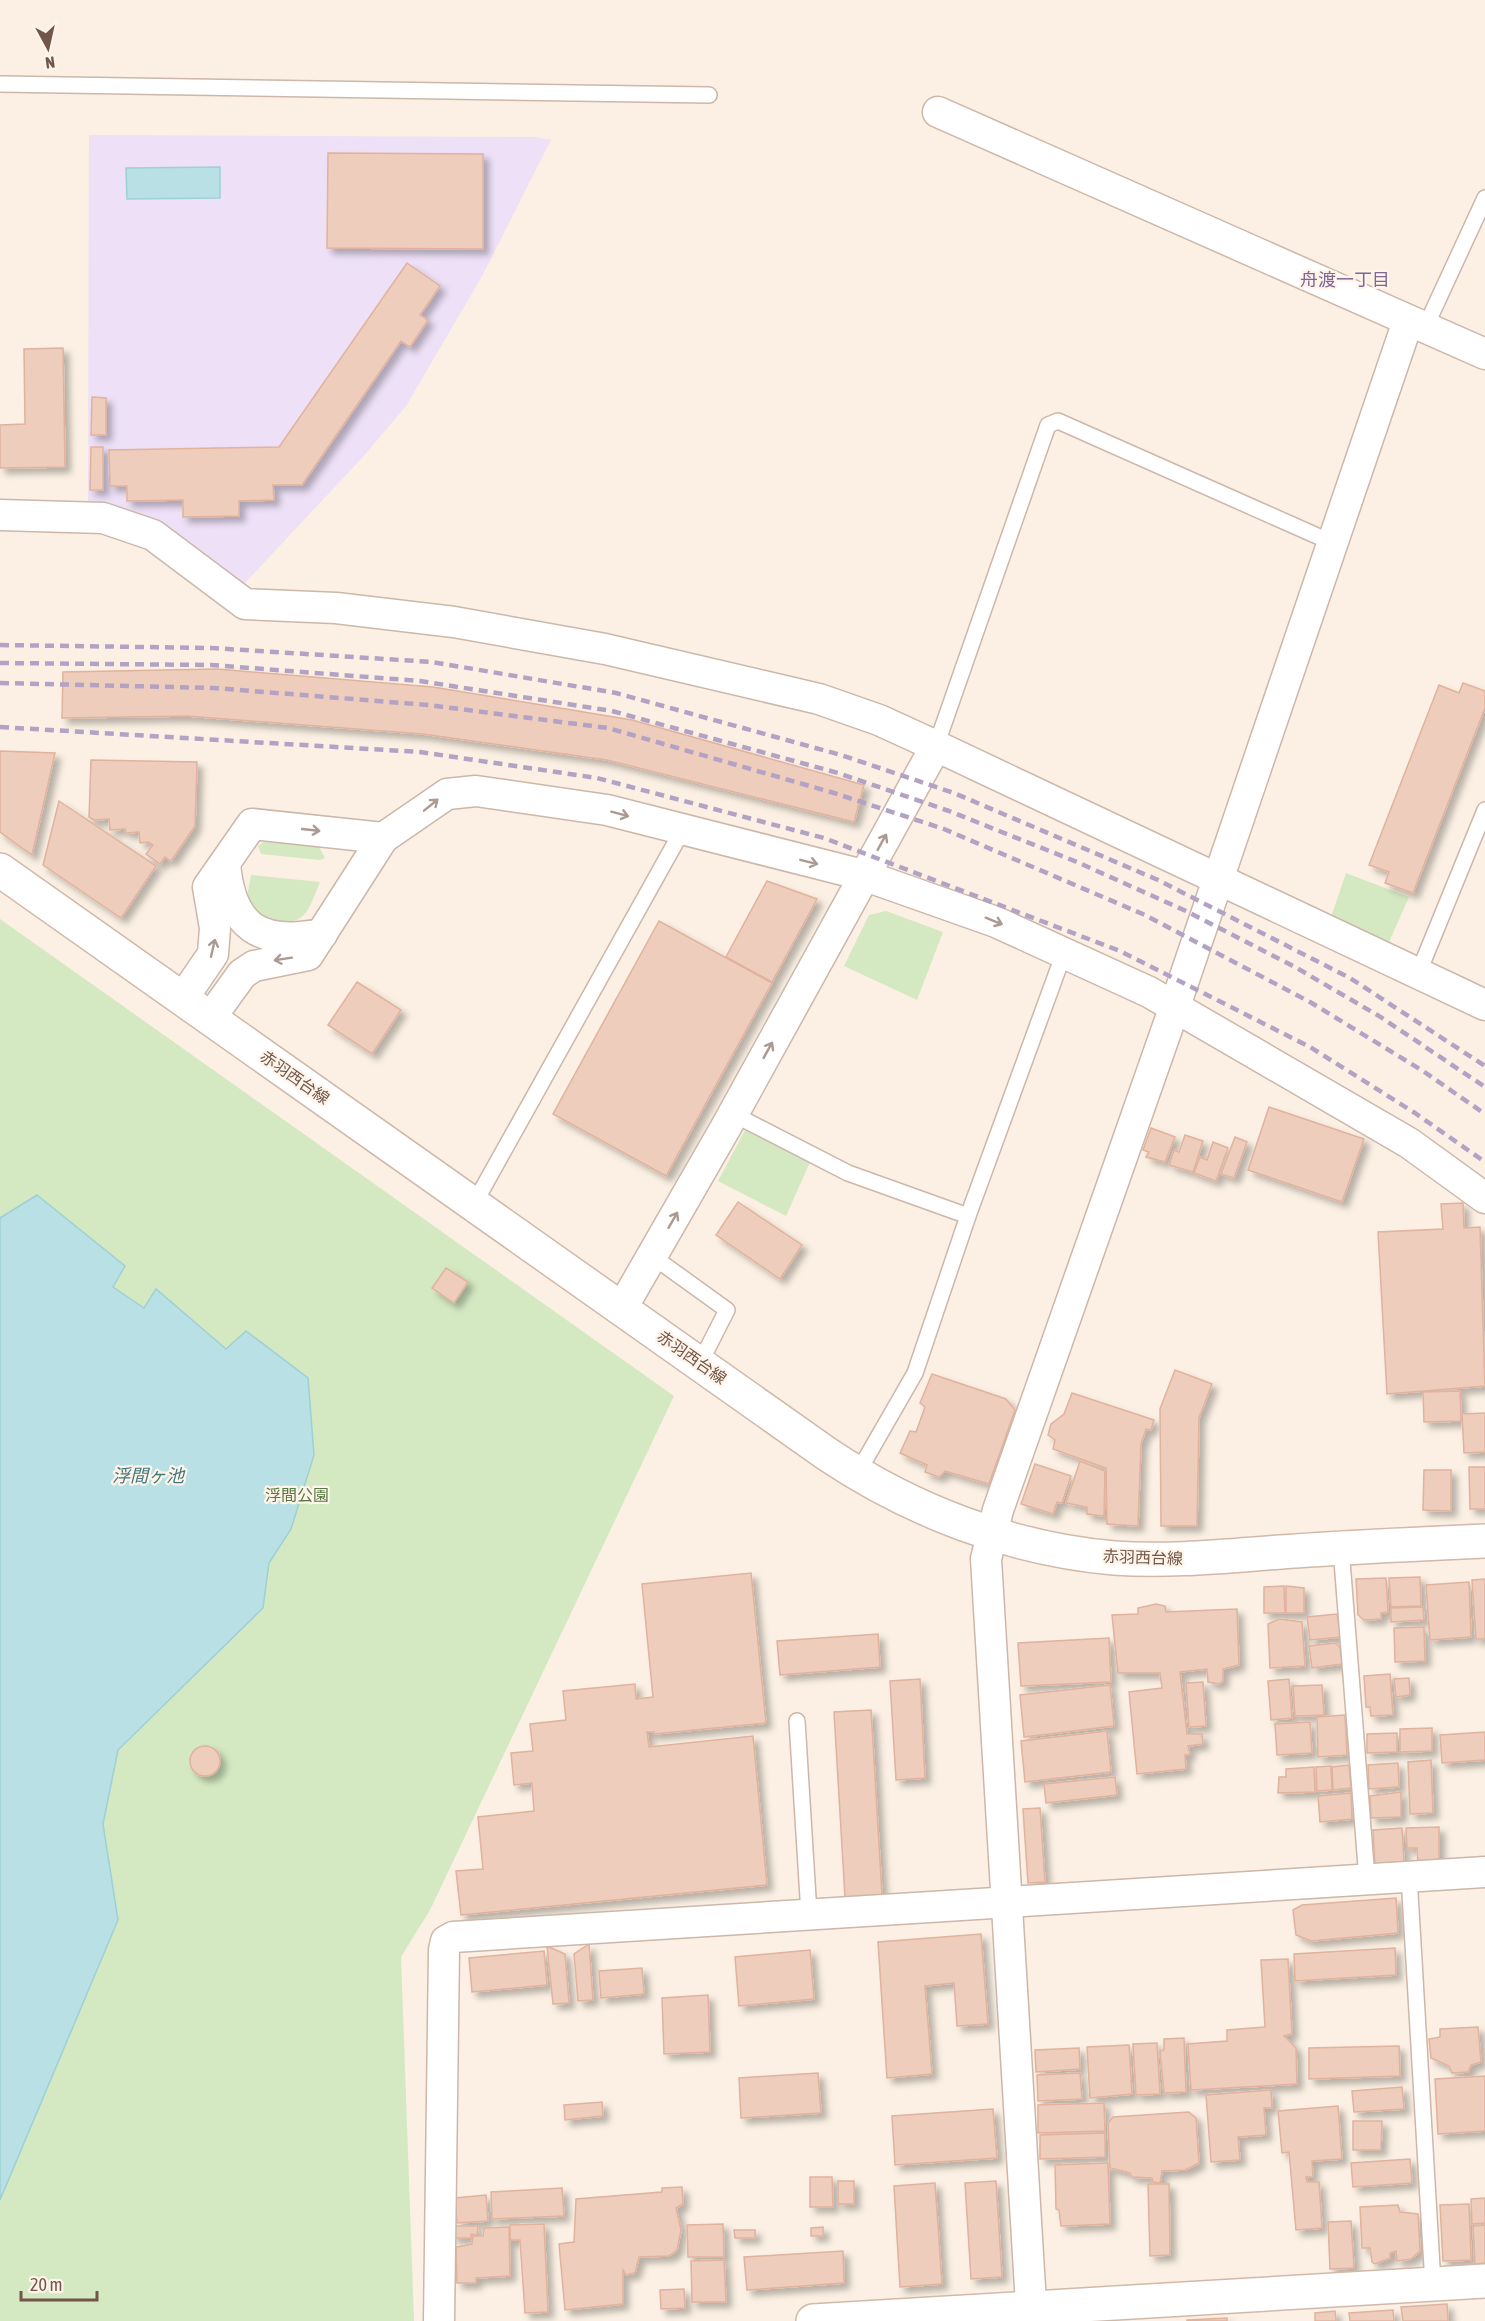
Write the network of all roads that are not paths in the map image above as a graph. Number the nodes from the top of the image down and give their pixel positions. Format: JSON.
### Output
{"nodes":[{"id":1,"x":0,"y":84,"type":"edge"},
{"id":2,"x":709,"y":95,"type":"dead end"},
{"id":3,"x":938,"y":112,"type":"dead end"},
{"id":4,"x":1485,"y":198,"type":"edge"},
{"id":5,"x":1416,"y":324,"type":"junction"},
{"id":6,"x":1485,"y":354,"type":"edge"},
{"id":7,"x":0,"y":515,"type":"edge"},
{"id":8,"x":1333,"y":543,"type":"junction"},
{"id":9,"x":936,"y":746,"type":"junction"},
{"id":10,"x":1485,"y":810,"type":"edge"},
{"id":11,"x":682,"y":831,"type":"junction"},
{"id":12,"x":383,"y":838,"type":"junction"},
{"id":13,"x":225,"y":864,"type":"junction"},
{"id":14,"x":0,"y":870,"type":"edge"},
{"id":15,"x":863,"y":875,"type":"junction"},
{"id":16,"x":1217,"y":879,"type":"junction"},
{"id":17,"x":322,"y":934,"type":"junction"},
{"id":18,"x":1064,"y":953,"type":"junction"},
{"id":19,"x":1418,"y":974,"type":"junction"},
{"id":20,"x":183,"y":998,"type":"junction"},
{"id":21,"x":1485,"y":1005,"type":"edge"},
{"id":22,"x":1175,"y":1006,"type":"junction"},
{"id":23,"x":211,"y":1017,"type":"junction"},
{"id":24,"x":734,"y":1114,"type":"junction"},
{"id":25,"x":1485,"y":1198,"type":"edge"},
{"id":26,"x":474,"y":1204,"type":"junction"},
{"id":27,"x":968,"y":1216,"type":"junction"},
{"id":28,"x":652,"y":1256,"type":"junction"},
{"id":29,"x":622,"y":1308,"type":"junction"},
{"id":30,"x":700,"y":1363,"type":"junction"},
{"id":31,"x":857,"y":1474,"type":"junction"},
{"id":32,"x":991,"y":1532,"type":"junction"},
{"id":33,"x":1485,"y":1541,"type":"edge"},
{"id":34,"x":1341,"y":1548,"type":"junction"},
{"id":35,"x":797,"y":1721,"type":"dead end"},
{"id":36,"x":1485,"y":1872,"type":"edge"},
{"id":37,"x":1409,"y":1876,"type":"junction"},
{"id":38,"x":1367,"y":1879,"type":"junction"},
{"id":39,"x":1008,"y":1901,"type":"junction"},
{"id":40,"x":809,"y":1914,"type":"junction"},
{"id":41,"x":1485,"y":2281,"type":"edge"},
{"id":42,"x":1434,"y":2284,"type":"junction"},
{"id":43,"x":1032,"y":2314,"type":"edge"},
{"id":44,"x":439,"y":2321,"type":"edge"},
{"id":45,"x":813,"y":2321,"type":"edge"}],
"edges":[{"from":1,"to":2,"type":"lane"},
{"from":3,"to":5,"type":"street"},
{"from":4,"to":5,"type":"lane"},
{"from":5,"to":6,"type":"street"},
{"from":5,"to":8,"type":"street"},
{"from":7,"to":9,"type":"street"},
{"from":8,"to":9,"type":"lane"},
{"from":8,"to":16,"type":"street"},
{"from":15,"to":9,"type":"street","one_way":true},
{"from":9,"to":16,"type":"street"},
{"from":10,"to":19,"type":"lane"},
{"from":12,"to":11,"type":"street","one_way":true},
{"from":11,"to":15,"type":"street","one_way":true},
{"from":11,"to":26,"type":"lane"},
{"from":13,"to":12,"type":"street","one_way":true},
{"from":12,"to":17,"type":"street"},
{"from":13,"to":17,"type":"street"},
{"from":20,"to":13,"type":"street","one_way":true},
{"from":14,"to":20,"type":"main road","name":"赤羽西台線"},
{"from":15,"to":18,"type":"street","one_way":true},
{"from":24,"to":15,"type":"street","one_way":true},
{"from":16,"to":19,"type":"street"},
{"from":16,"to":22,"type":"street"},
{"from":17,"to":23,"type":"street","one_way":true},
{"from":18,"to":22,"type":"street"},
{"from":18,"to":27,"type":"lane"},
{"from":19,"to":21,"type":"street"},
{"from":20,"to":23,"type":"main road","name":"赤羽西台線"},
{"from":22,"to":25,"type":"street"},
{"from":22,"to":32,"type":"street"},
{"from":23,"to":26,"type":"main road","name":"赤羽西台線"},
{"from":24,"to":27,"type":"lane"},
{"from":28,"to":24,"type":"street","one_way":true},
{"from":26,"to":29,"type":"main road","name":"赤羽西台線"},
{"from":27,"to":31,"type":"lane"},
{"from":28,"to":29,"type":"street"},
{"from":28,"to":30,"type":"lane"},
{"from":29,"to":30,"type":"main road","name":"赤羽西台線"},
{"from":30,"to":31,"type":"main road","name":"赤羽西台線"},
{"from":31,"to":32,"type":"main road","name":"赤羽西台線"},
{"from":32,"to":34,"type":"main road","name":"赤羽西台線"},
{"from":32,"to":39,"type":"street"},
{"from":33,"to":34,"type":"main road","name":"赤羽西台線"},
{"from":34,"to":38,"type":"lane"},
{"from":35,"to":40,"type":"lane"},
{"from":36,"to":37,"type":"street"},
{"from":37,"to":38,"type":"street"},
{"from":37,"to":42,"type":"lane"},
{"from":38,"to":39,"type":"street"},
{"from":39,"to":40,"type":"street"},
{"from":39,"to":43,"type":"street"},
{"from":40,"to":44,"type":"street"},
{"from":41,"to":42,"type":"main road"},
{"from":42,"to":43,"type":"main road"},
{"from":43,"to":45,"type":"main road"}]}
